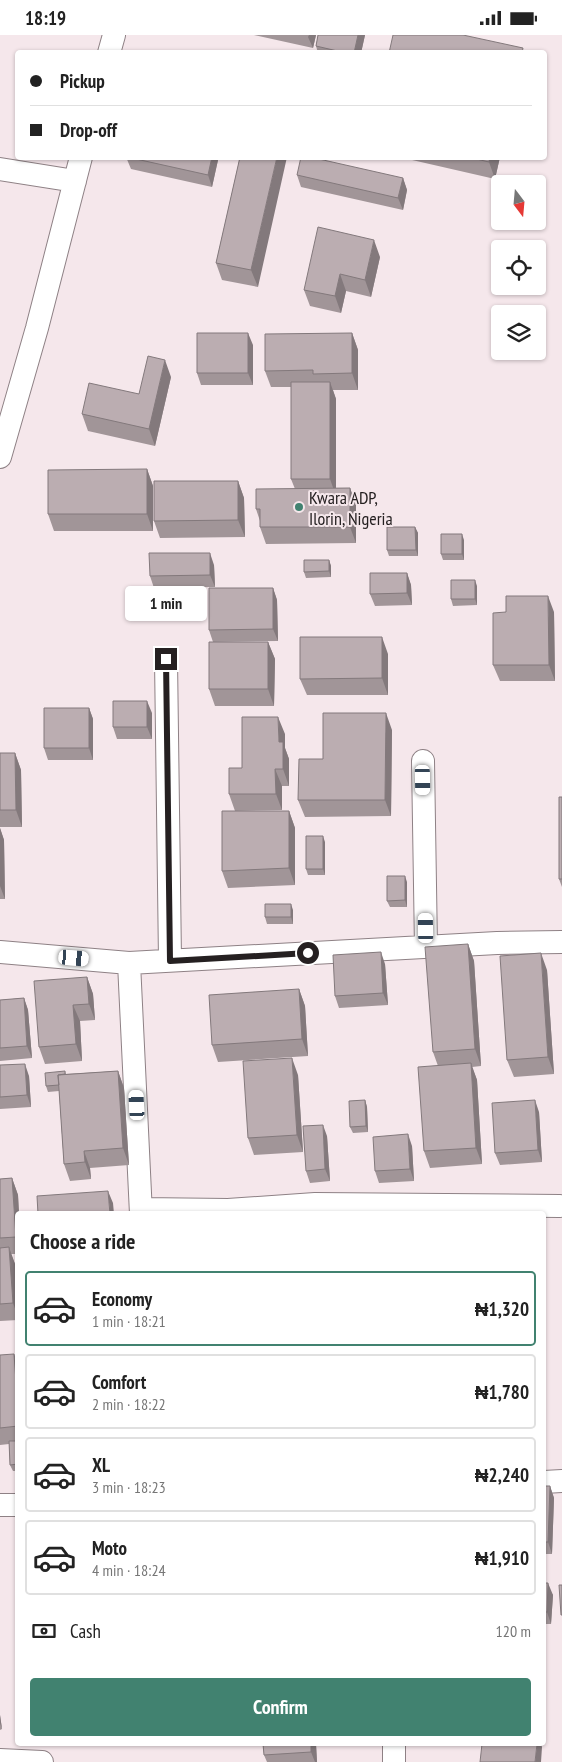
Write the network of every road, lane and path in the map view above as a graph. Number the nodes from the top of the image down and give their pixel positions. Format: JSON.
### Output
{"nodes":[{"id":1,"x":114,"y":35,"type":"edge"},
{"id":2,"x":110,"y":50,"type":"edge"},
{"id":3,"x":80,"y":160,"type":"edge"},
{"id":4,"x":0,"y":169,"type":"edge"},
{"id":5,"x":75,"y":181,"type":"junction"},
{"id":6,"x":0,"y":457,"type":"edge"},
{"id":7,"x":166,"y":659,"type":"dead end"},
{"id":8,"x":423,"y":761,"type":"dead end"},
{"id":9,"x":562,"y":942,"type":"edge"},
{"id":10,"x":426,"y":947,"type":"junction"},
{"id":11,"x":0,"y":952,"type":"edge"},
{"id":12,"x":170,"y":961,"type":"junction"},
{"id":13,"x":129,"y":963,"type":"junction"},
{"id":14,"x":560,"y":1206,"type":"dead end"},
{"id":15,"x":141,"y":1211,"type":"edge"},
{"id":16,"x":562,"y":1481,"type":"edge"},
{"id":17,"x":546,"y":1482,"type":"edge"},
{"id":18,"x":0,"y":1505,"type":"edge"},
{"id":19,"x":15,"y":1505,"type":"edge"},
{"id":20,"x":394,"y":1746,"type":"edge"},
{"id":21,"x":0,"y":1760,"type":"edge"},
{"id":22,"x":42,"y":1762,"type":"edge"},
{"id":23,"x":394,"y":1762,"type":"edge"}],
"edges":[{"from":1,"to":2,"type":"street"},
{"from":3,"to":5,"type":"street"},
{"from":4,"to":5,"type":"street"},
{"from":5,"to":6,"type":"street"},
{"from":7,"to":12,"type":"street"},
{"from":8,"to":10,"type":"street"},
{"from":9,"to":10,"type":"street"},
{"from":10,"to":12,"type":"street"},
{"from":11,"to":13,"type":"street"},
{"from":12,"to":13,"type":"street"},
{"from":13,"to":15,"type":"street"},
{"from":14,"to":15,"type":"street"},
{"from":16,"to":17,"type":"street"},
{"from":18,"to":19,"type":"street"},
{"from":20,"to":23,"type":"street"},
{"from":21,"to":22,"type":"street"}]}
